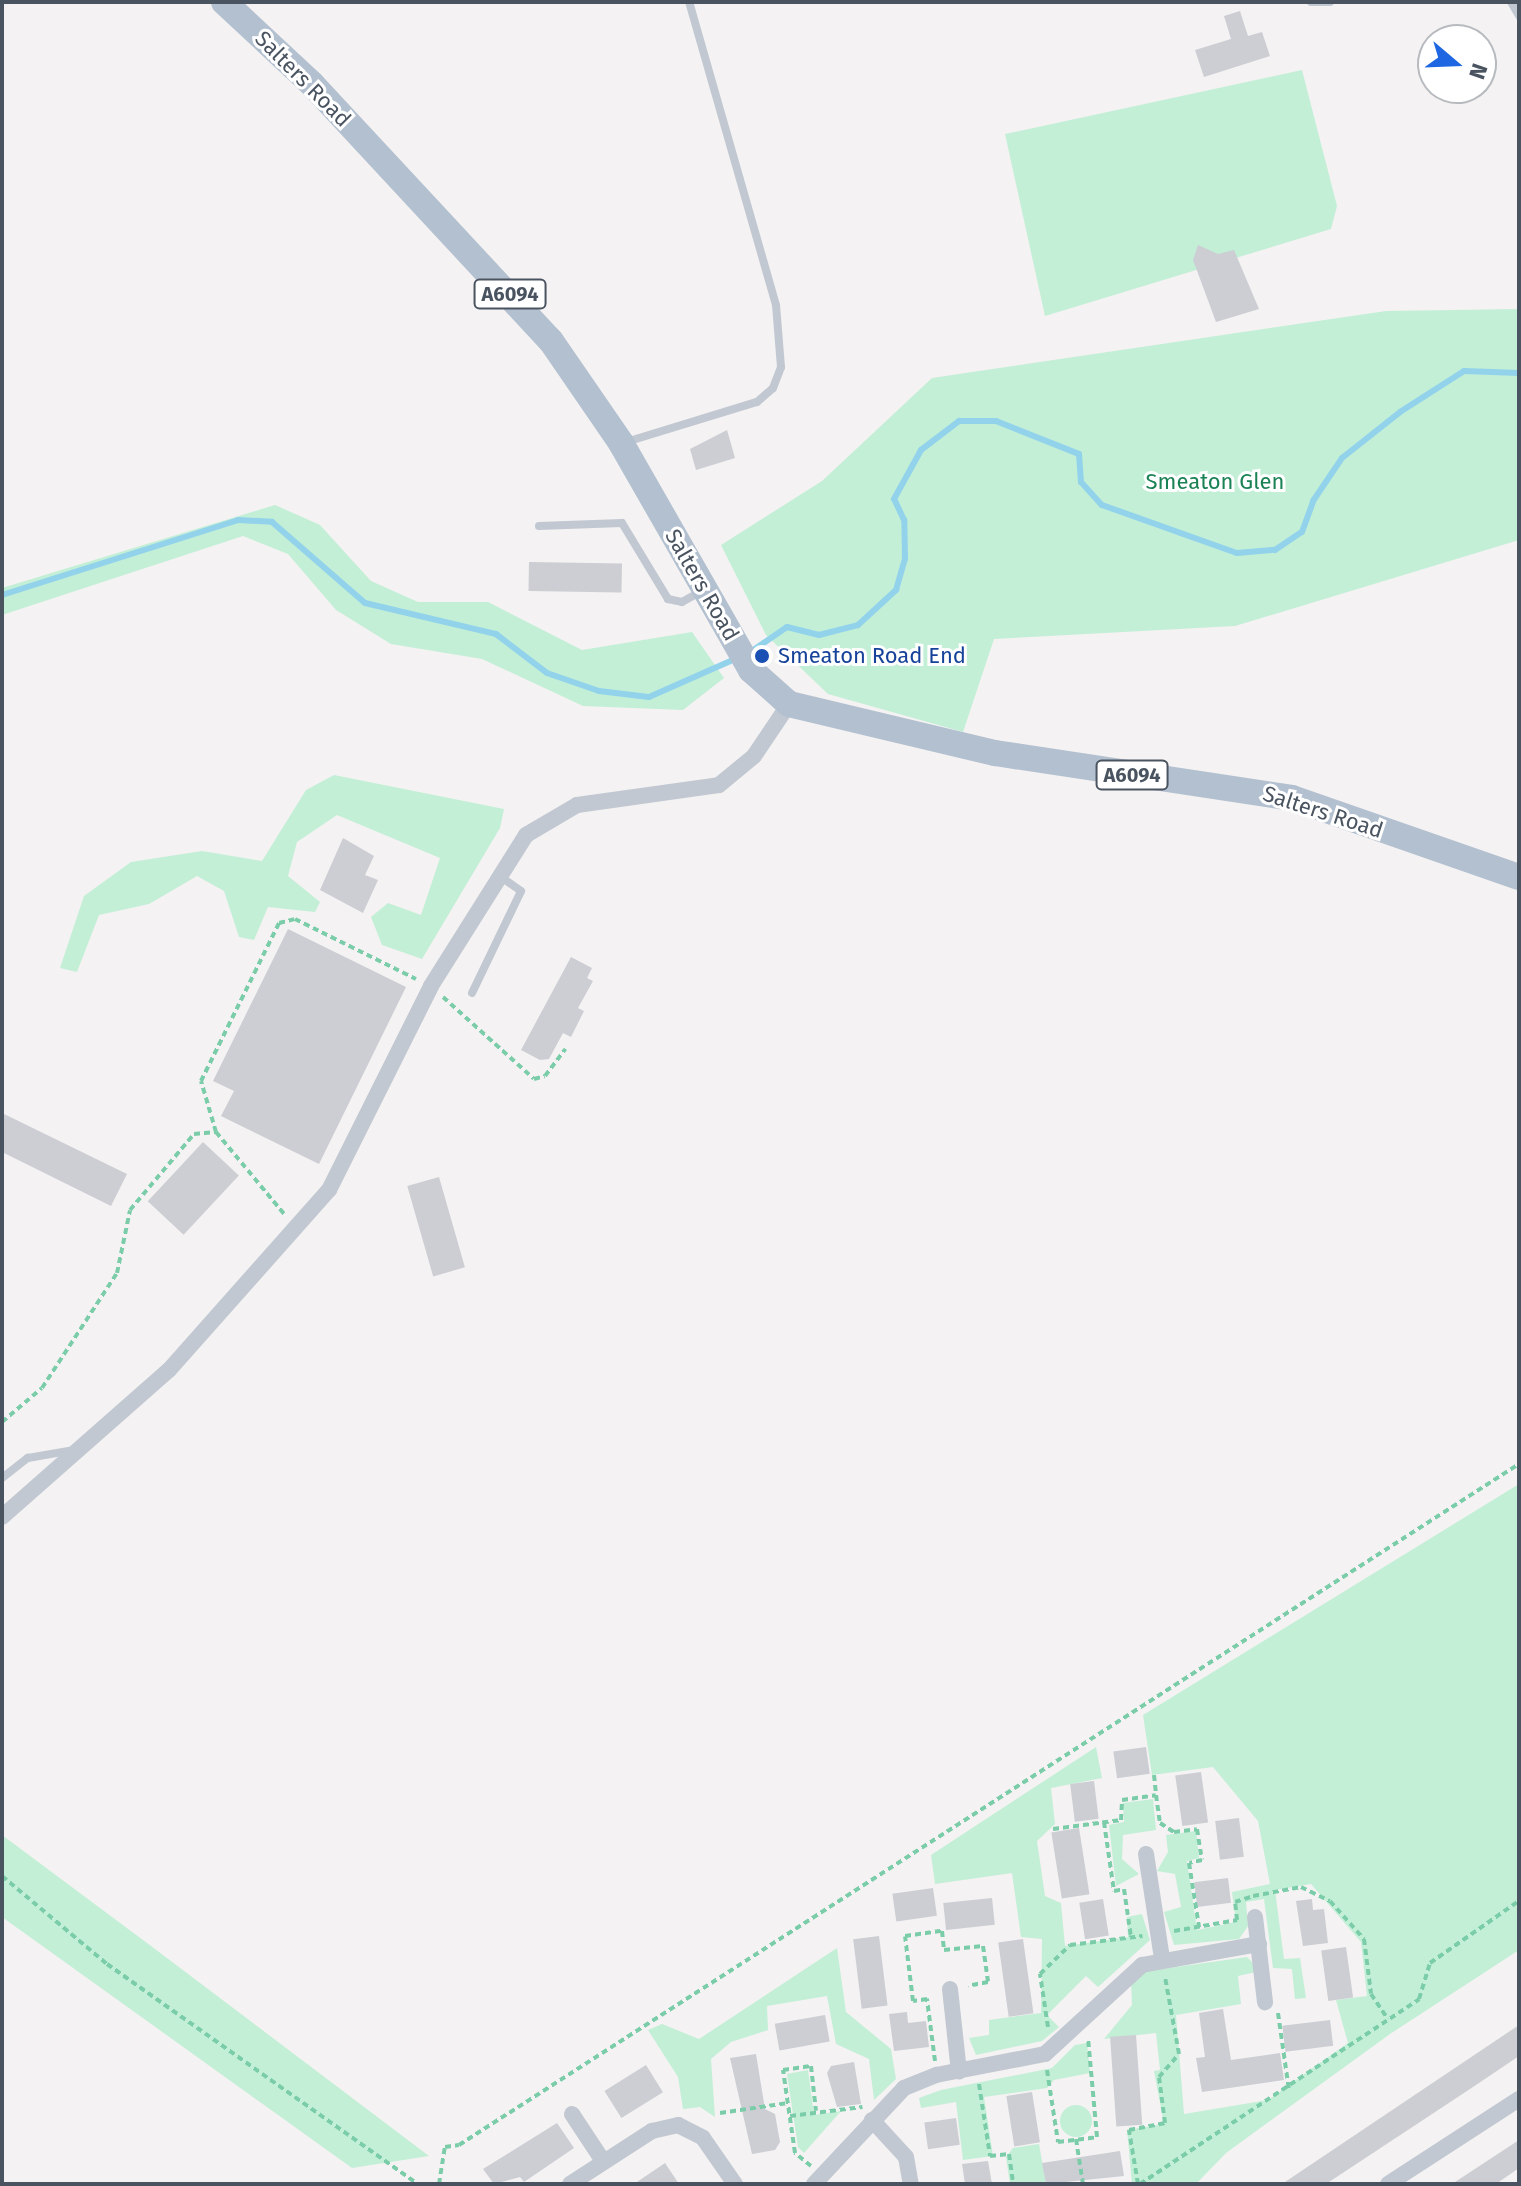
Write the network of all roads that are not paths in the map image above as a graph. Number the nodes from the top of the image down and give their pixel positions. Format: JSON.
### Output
{"nodes":[{"id":1,"x":224,"y":2,"type":"edge"},
{"id":2,"x":689,"y":2,"type":"edge"},
{"id":3,"x":1311,"y":2,"type":"edge"},
{"id":4,"x":1330,"y":2,"type":"edge"},
{"id":5,"x":1511,"y":2,"type":"edge"},
{"id":6,"x":1519,"y":16,"type":"edge"},
{"id":7,"x":621,"y":443,"type":"junction"},
{"id":8,"x":539,"y":526,"type":"dead end"},
{"id":9,"x":704,"y":589,"type":"junction"},
{"id":10,"x":789,"y":704,"type":"junction"},
{"id":11,"x":497,"y":875,"type":"junction"},
{"id":12,"x":1519,"y":877,"type":"edge"},
{"id":13,"x":472,"y":993,"type":"dead end"},
{"id":14,"x":79,"y":1450,"type":"junction"},
{"id":15,"x":2,"y":1478,"type":"edge"},
{"id":16,"x":2,"y":1517,"type":"edge"},
{"id":17,"x":1146,"y":1854,"type":"dead end"},
{"id":18,"x":1255,"y":1917,"type":"road end"},
{"id":19,"x":1259,"y":1944,"type":"junction"},
{"id":20,"x":1162,"y":1959,"type":"junction"},
{"id":21,"x":950,"y":1989,"type":"dead end"},
{"id":22,"x":1265,"y":2002,"type":"road end"},
{"id":23,"x":959,"y":2072,"type":"junction"},
{"id":24,"x":1519,"y":2099,"type":"edge"},
{"id":25,"x":572,"y":2114,"type":"dead end"},
{"id":26,"x":872,"y":2120,"type":"junction"},
{"id":27,"x":603,"y":2161,"type":"junction"},
{"id":28,"x":818,"y":2180,"type":"edge"},
{"id":29,"x":570,"y":2184,"type":"edge"},
{"id":30,"x":735,"y":2184,"type":"edge"},
{"id":31,"x":911,"y":2184,"type":"edge"},
{"id":32,"x":1388,"y":2184,"type":"edge"}],
"edges":[{"from":1,"to":7,"type":"main road","name":"Salters Road","number":"A6094"},
{"from":2,"to":7,"type":"lane"},
{"from":3,"to":4,"type":"lane"},
{"from":5,"to":6,"type":"lane"},
{"from":7,"to":9,"type":"main road","name":"Salters Road","number":"A6094"},
{"from":8,"to":9,"type":"lane"},
{"from":9,"to":10,"type":"main road","name":"Salters Road","number":"A6094"},
{"from":10,"to":11,"type":"street"},
{"from":10,"to":12,"type":"main road","name":"Salters Road","number":"A6094"},
{"from":11,"to":13,"type":"lane"},
{"from":11,"to":14,"type":"street"},
{"from":14,"to":15,"type":"lane"},
{"from":14,"to":16,"type":"street"},
{"from":17,"to":20,"type":"street"},
{"from":18,"to":19,"type":"street"},
{"from":19,"to":20,"type":"street"},
{"from":19,"to":22,"type":"street"},
{"from":20,"to":23,"type":"street"},
{"from":21,"to":23,"type":"street"},
{"from":23,"to":26,"type":"street"},
{"from":24,"to":32,"type":"street"},
{"from":25,"to":27,"type":"street"},
{"from":26,"to":28,"type":"street"},
{"from":26,"to":31,"type":"street"},
{"from":27,"to":29,"type":"street"},
{"from":27,"to":30,"type":"street"}]}
